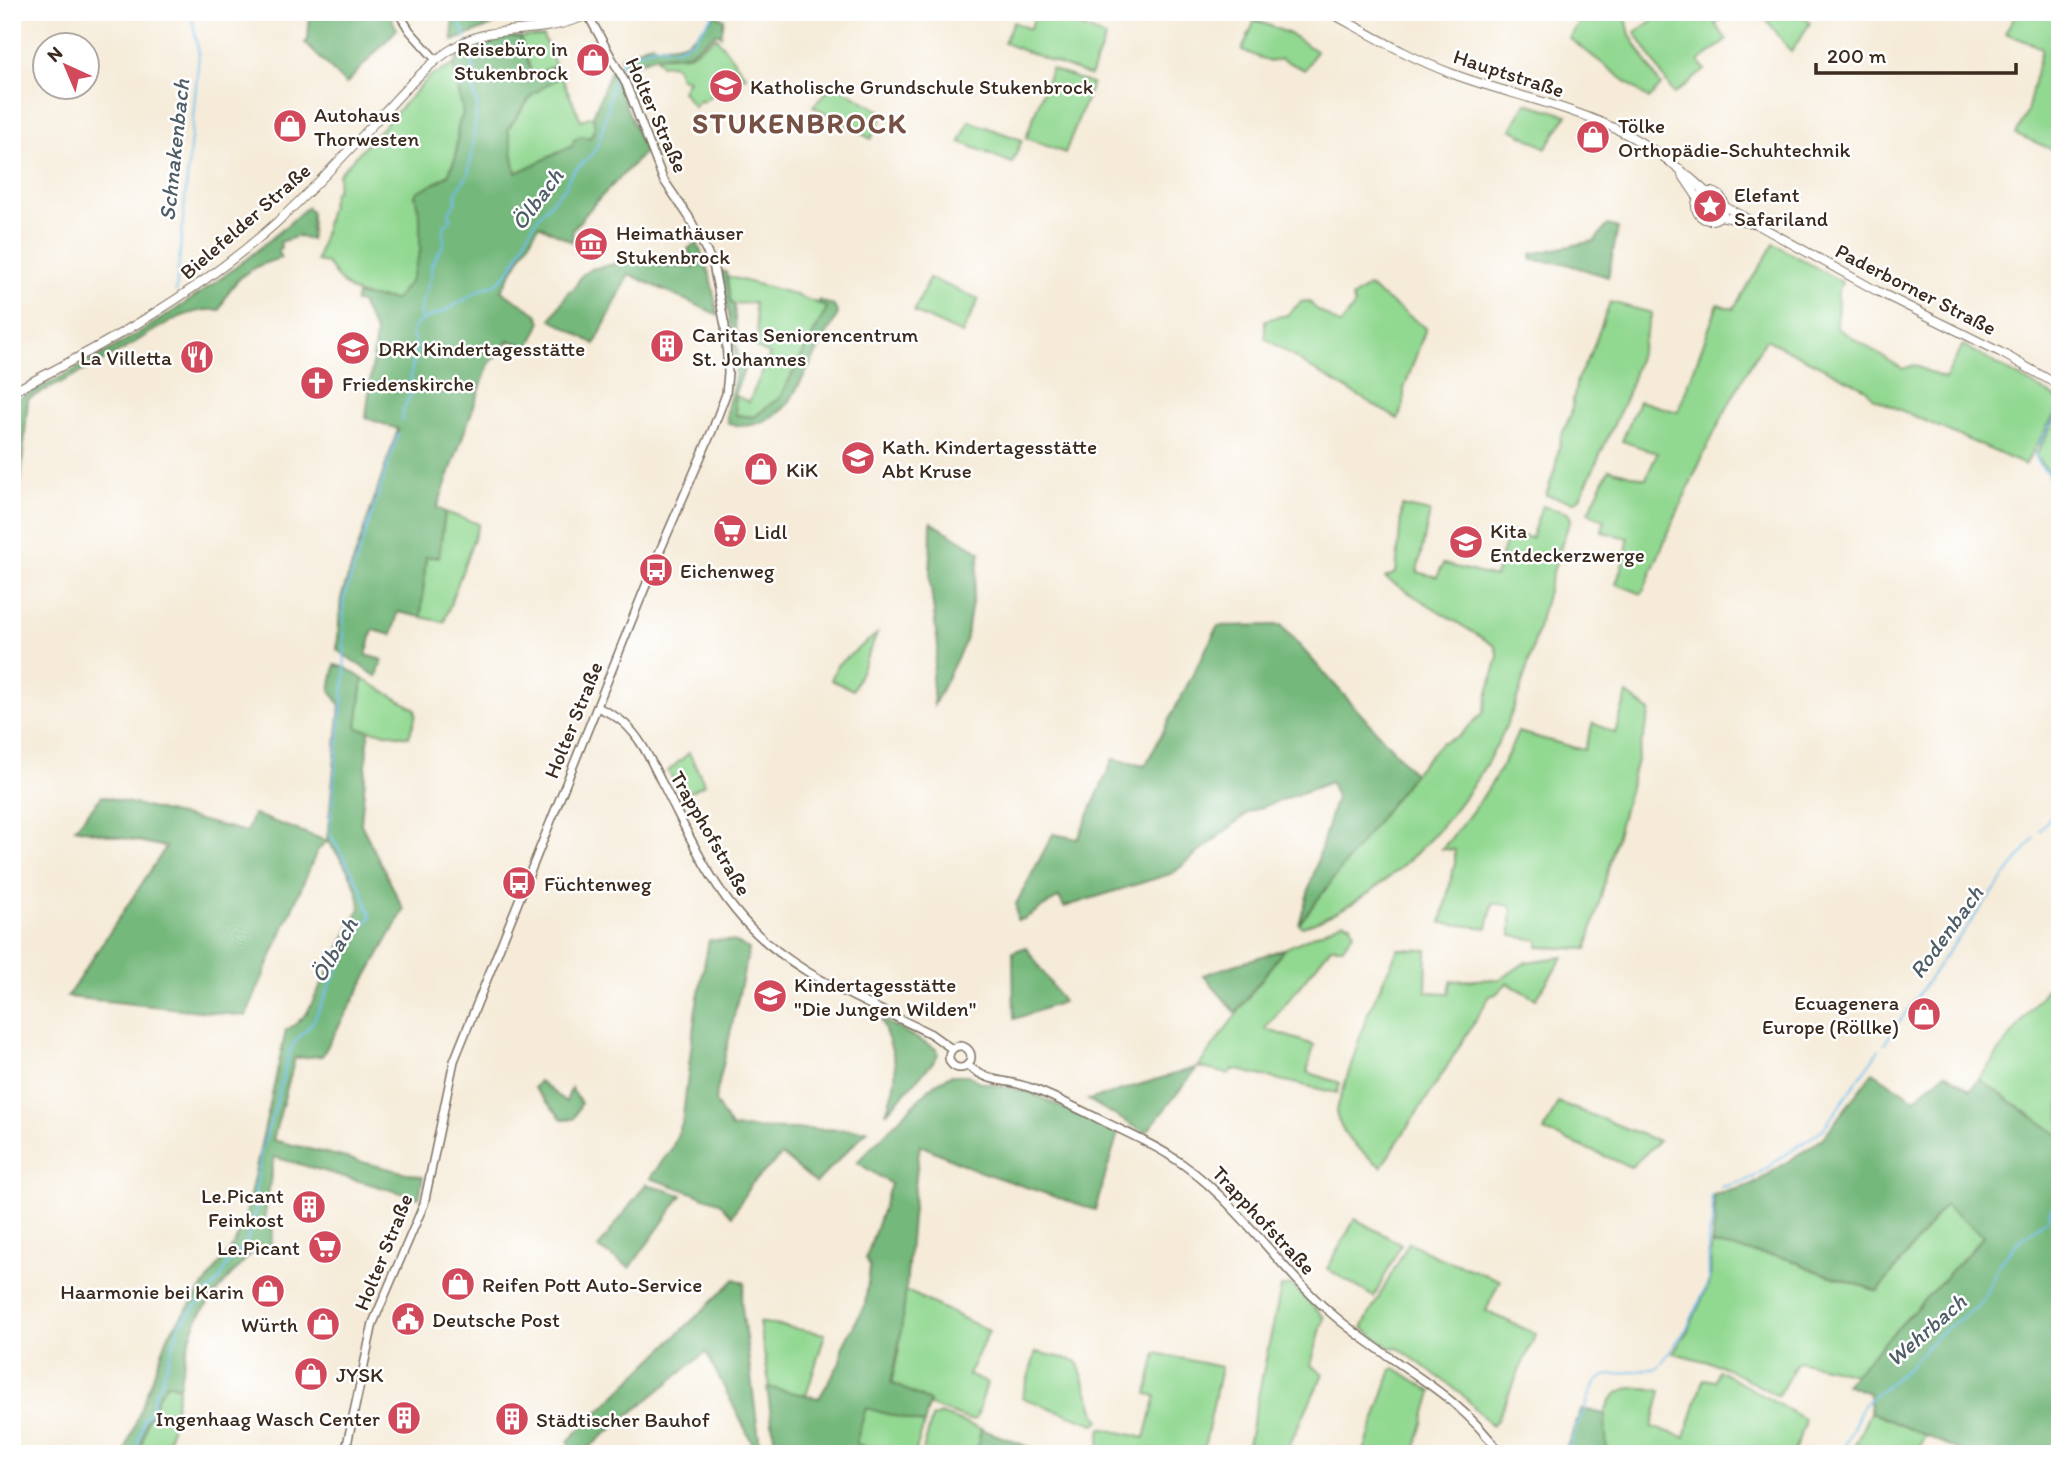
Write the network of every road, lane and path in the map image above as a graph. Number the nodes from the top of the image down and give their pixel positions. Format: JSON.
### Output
{"nodes":[{"id":1,"x":398,"y":12,"type":"edge"},
{"id":2,"x":1329,"y":12,"type":"edge"},
{"id":3,"x":592,"y":14,"type":"edge"},
{"id":4,"x":436,"y":60,"type":"junction"},
{"id":5,"x":1677,"y":166,"type":"junction"},
{"id":6,"x":1706,"y":192,"type":"junction"},
{"id":7,"x":1698,"y":198,"type":"junction"},
{"id":8,"x":1724,"y":206,"type":"junction"},
{"id":9,"x":1720,"y":216,"type":"junction"},
{"id":10,"x":1755,"y":224,"type":"junction"},
{"id":11,"x":2060,"y":386,"type":"edge"},
{"id":12,"x":12,"y":392,"type":"edge"},
{"id":13,"x":597,"y":707,"type":"junction"},
{"id":14,"x":952,"y":1049,"type":"junction"},
{"id":15,"x":967,"y":1065,"type":"junction"},
{"id":16,"x":345,"y":1454,"type":"edge"},
{"id":17,"x":1501,"y":1454,"type":"edge"}],
"edges":[{"from":1,"to":4,"type":"street"},
{"from":2,"to":5,"type":"main road","name":"Hauptstraße"},
{"from":3,"to":4,"type":"main road"},
{"from":3,"to":13,"type":"street","name":"Holter Straße"},
{"from":4,"to":12,"type":"main road","name":"Bielefelder Straße"},
{"from":5,"to":6,"type":"main road","name":"Hauptstraße"},
{"from":5,"to":7,"type":"main road","name":"Hauptstraße"},
{"from":6,"to":7,"type":"main road"},
{"from":6,"to":8,"type":"main road"},
{"from":7,"to":9,"type":"main road"},
{"from":8,"to":9,"type":"main road"},
{"from":8,"to":10,"type":"main road","name":"Paderborner Straße"},
{"from":9,"to":10,"type":"main road","name":"Paderborner Straße"},
{"from":10,"to":11,"type":"main road","name":"Paderborner Straße"},
{"from":13,"to":14,"type":"street","name":"Trapphofstraße"},
{"from":13,"to":16,"type":"street","name":"Holter Straße"},
{"from":14,"to":15,"type":"street"},
{"from":14,"to":15,"type":"street"},
{"from":15,"to":17,"type":"street","name":"Trapphofstraße"}]}
